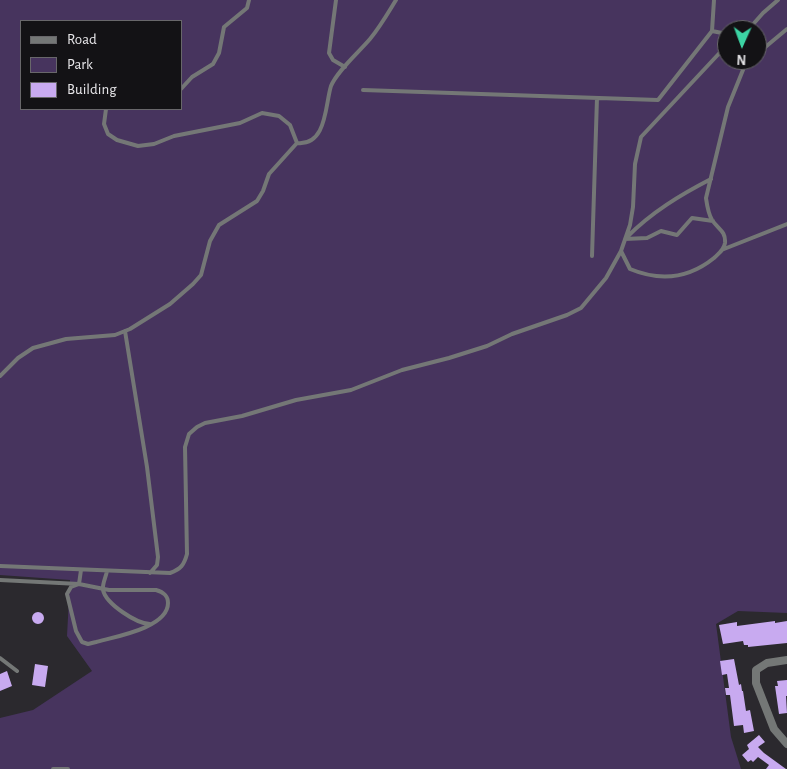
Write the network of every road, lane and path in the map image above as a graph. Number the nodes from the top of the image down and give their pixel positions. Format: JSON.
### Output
{"nodes":[{"id":1,"x":249,"y":0,"type":"edge"},
{"id":2,"x":336,"y":0,"type":"edge"},
{"id":3,"x":396,"y":0,"type":"edge"},
{"id":4,"x":714,"y":0,"type":"edge"},
{"id":5,"x":778,"y":0,"type":"edge"},
{"id":6,"x":757,"y":20,"type":"edge"},
{"id":7,"x":787,"y":29,"type":"edge"},
{"id":8,"x":712,"y":31,"type":"junction"},
{"id":9,"x":717,"y":32,"type":"edge"},
{"id":10,"x":767,"y":46,"type":"edge"},
{"id":11,"x":717,"y":56,"type":"edge"},
{"id":12,"x":345,"y":67,"type":"junction"},
{"id":13,"x":743,"y":70,"type":"edge"},
{"id":14,"x":182,"y":88,"type":"edge"},
{"id":15,"x":363,"y":90,"type":"dead end"},
{"id":16,"x":597,"y":98,"type":"junction"},
{"id":17,"x":106,"y":110,"type":"edge"},
{"id":18,"x":297,"y":143,"type":"junction"},
{"id":19,"x":711,"y":179,"type":"junction"},
{"id":20,"x":712,"y":221,"type":"junction"},
{"id":21,"x":787,"y":224,"type":"edge"},
{"id":22,"x":625,"y":239,"type":"junction"},
{"id":23,"x":724,"y":249,"type":"junction"},
{"id":24,"x":621,"y":251,"type":"junction"},
{"id":25,"x":592,"y":256,"type":"dead end"},
{"id":26,"x":125,"y":331,"type":"junction"},
{"id":27,"x":0,"y":376,"type":"edge"},
{"id":28,"x":0,"y":566,"type":"edge"},
{"id":29,"x":81,"y":570,"type":"junction"},
{"id":30,"x":107,"y":571,"type":"junction"},
{"id":31,"x":150,"y":573,"type":"junction"},
{"id":32,"x":0,"y":580,"type":"edge"},
{"id":33,"x":78,"y":584,"type":"junction"},
{"id":34,"x":103,"y":589,"type":"junction"},
{"id":35,"x":151,"y":624,"type":"junction"},
{"id":36,"x":0,"y":658,"type":"edge"},
{"id":37,"x":787,"y":660,"type":"edge"},
{"id":38,"x":17,"y":671,"type":"dead end"},
{"id":39,"x":787,"y":744,"type":"edge"},
{"id":40,"x":53,"y":769,"type":"edge"},
{"id":41,"x":68,"y":769,"type":"edge"}],
"edges":[{"from":1,"to":14,"type":"lane"},
{"from":2,"to":12,"type":"lane"},
{"from":3,"to":12,"type":"lane"},
{"from":4,"to":8,"type":"lane"},
{"from":5,"to":6,"type":"lane"},
{"from":7,"to":10,"type":"lane"},
{"from":8,"to":9,"type":"lane"},
{"from":8,"to":16,"type":"lane"},
{"from":11,"to":22,"type":"lane"},
{"from":12,"to":18,"type":"lane"},
{"from":13,"to":19,"type":"lane"},
{"from":15,"to":16,"type":"lane"},
{"from":16,"to":25,"type":"lane"},
{"from":17,"to":18,"type":"lane"},
{"from":18,"to":26,"type":"lane"},
{"from":19,"to":20,"type":"lane"},
{"from":19,"to":22,"type":"lane"},
{"from":20,"to":22,"type":"lane"},
{"from":20,"to":23,"type":"lane"},
{"from":21,"to":23,"type":"lane"},
{"from":22,"to":24,"type":"lane"},
{"from":23,"to":24,"type":"lane"},
{"from":24,"to":31,"type":"lane"},
{"from":26,"to":27,"type":"lane"},
{"from":26,"to":31,"type":"lane"},
{"from":28,"to":29,"type":"lane"},
{"from":29,"to":30,"type":"lane"},
{"from":29,"to":33,"type":"lane"},
{"from":30,"to":31,"type":"lane"},
{"from":30,"to":34,"type":"lane"},
{"from":32,"to":33,"type":"lane"},
{"from":33,"to":34,"type":"lane"},
{"from":33,"to":35,"type":"lane"},
{"from":34,"to":35,"type":"lane"},
{"from":34,"to":35,"type":"lane"},
{"from":36,"to":38,"type":"lane"},
{"from":37,"to":39,"type":"street"},
{"from":40,"to":41,"type":"lane"}]}
